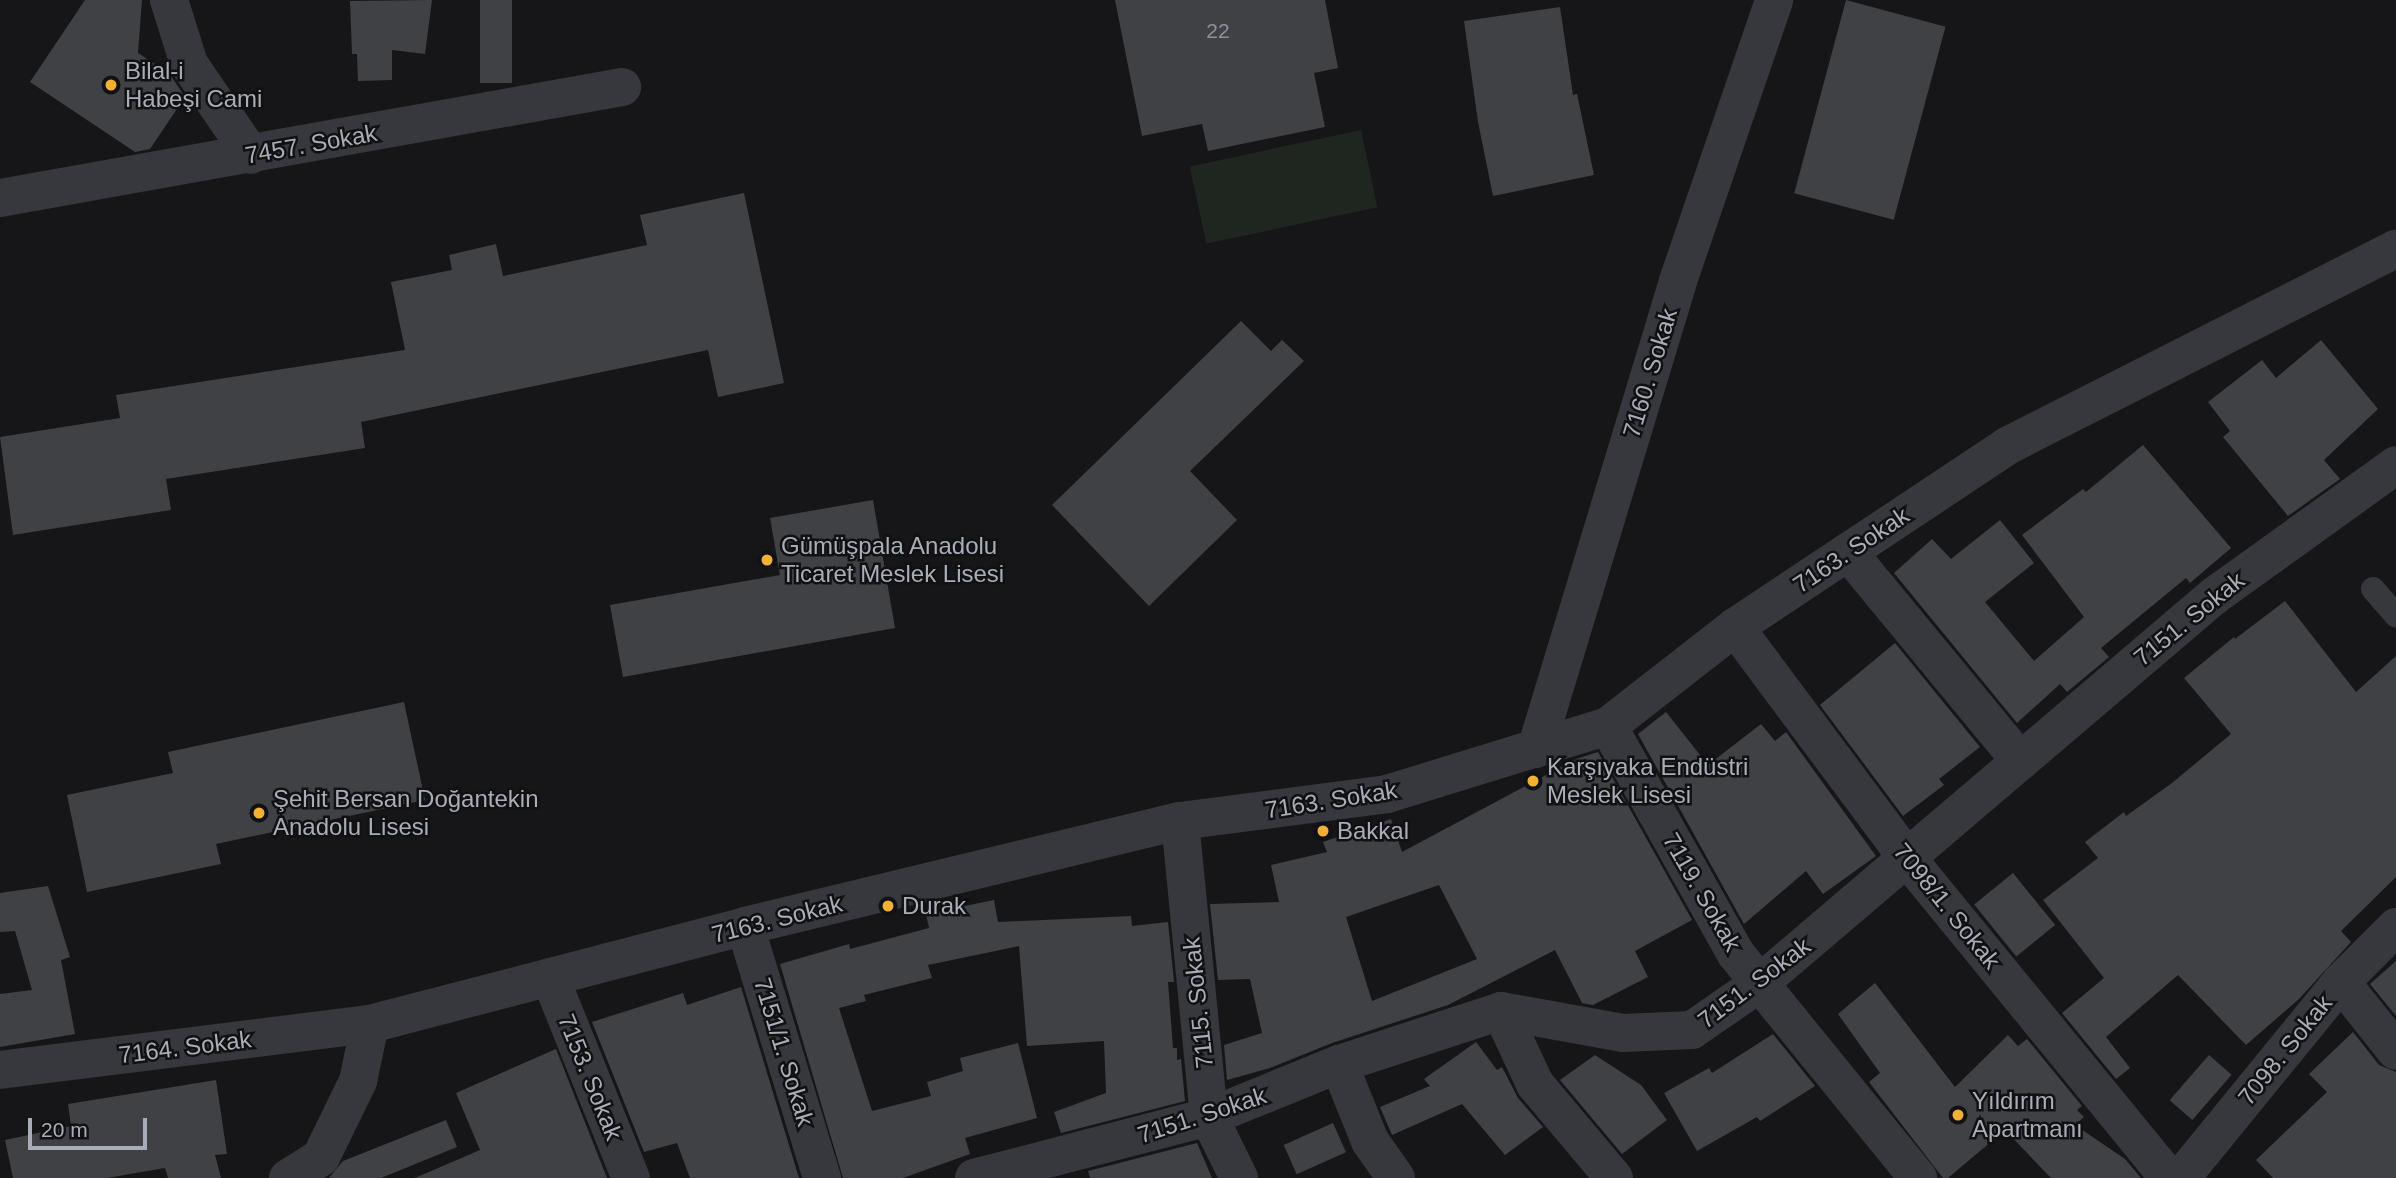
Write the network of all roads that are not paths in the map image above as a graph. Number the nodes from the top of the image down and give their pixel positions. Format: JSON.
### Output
{"nodes":[{"id":1,"x":169,"y":0,"type":"edge"},
{"id":2,"x":1774,"y":0,"type":"edge"},
{"id":3,"x":622,"y":87,"type":"dead end"},
{"id":4,"x":251,"y":155,"type":"junction"},
{"id":5,"x":0,"y":198,"type":"edge"},
{"id":6,"x":2396,"y":249,"type":"edge"},
{"id":7,"x":2396,"y":465,"type":"edge"},
{"id":8,"x":1849,"y":551,"type":"junction"},
{"id":9,"x":2373,"y":589,"type":"dead end"},
{"id":10,"x":2396,"y":615,"type":"edge"},
{"id":11,"x":1735,"y":626,"type":"junction"},
{"id":12,"x":1608,"y":726,"type":"junction"},
{"id":13,"x":1536,"y":749,"type":"junction"},
{"id":14,"x":2020,"y":761,"type":"junction"},
{"id":15,"x":1180,"y":821,"type":"junction"},
{"id":16,"x":1907,"y":858,"type":"junction"},
{"id":17,"x":745,"y":926,"type":"junction"},
{"id":18,"x":2396,"y":927,"type":"edge"},
{"id":19,"x":550,"y":977,"type":"junction"},
{"id":20,"x":2341,"y":982,"type":"junction"},
{"id":21,"x":1760,"y":983,"type":"junction"},
{"id":22,"x":1501,"y":1011,"type":"junction"},
{"id":23,"x":370,"y":1024,"type":"junction"},
{"id":24,"x":2396,"y":1051,"type":"edge"},
{"id":25,"x":1339,"y":1064,"type":"junction"},
{"id":26,"x":0,"y":1070,"type":"edge"},
{"id":27,"x":1209,"y":1117,"type":"junction"},
{"id":28,"x":1069,"y":1167,"type":"edge"},
{"id":29,"x":326,"y":1168,"type":"edge"},
{"id":30,"x":288,"y":1178,"type":"edge"},
{"id":31,"x":631,"y":1178,"type":"edge"},
{"id":32,"x":822,"y":1178,"type":"edge"},
{"id":33,"x":974,"y":1178,"type":"edge"},
{"id":34,"x":1239,"y":1178,"type":"edge"},
{"id":35,"x":1396,"y":1178,"type":"edge"},
{"id":36,"x":1614,"y":1178,"type":"edge"},
{"id":37,"x":1918,"y":1178,"type":"edge"},
{"id":38,"x":2169,"y":1178,"type":"edge"},
{"id":39,"x":2181,"y":1178,"type":"edge"}],
"edges":[{"from":1,"to":4,"type":"street"},
{"from":2,"to":13,"type":"street","name":"7160. Sokak"},
{"from":3,"to":4,"type":"street","name":"7457. Sokak"},
{"from":4,"to":5,"type":"street","name":"7457. Sokak"},
{"from":6,"to":8,"type":"street","name":"7163. Sokak"},
{"from":7,"to":14,"type":"street","name":"7151. Sokak"},
{"from":8,"to":11,"type":"street","name":"7163. Sokak"},
{"from":8,"to":14,"type":"street"},
{"from":9,"to":10,"type":"lane"},
{"from":11,"to":12,"type":"street","name":"7163. Sokak"},
{"from":11,"to":16,"type":"street","name":"7098/1. Sokak"},
{"from":12,"to":13,"type":"street","name":"7163. Sokak"},
{"from":12,"to":21,"type":"street","name":"7119. Sokak"},
{"from":13,"to":15,"type":"street","name":"7163. Sokak"},
{"from":14,"to":16,"type":"street","name":"7151. Sokak"},
{"from":15,"to":17,"type":"street","name":"7163. Sokak"},
{"from":15,"to":27,"type":"street","name":"7115. Sokak"},
{"from":16,"to":21,"type":"street","name":"7151. Sokak"},
{"from":16,"to":38,"type":"street","name":"7098/1. Sokak"},
{"from":17,"to":19,"type":"street","name":"7163. Sokak"},
{"from":17,"to":32,"type":"street","name":"7151/1. Sokak"},
{"from":18,"to":20,"type":"street","name":"7098. Sokak"},
{"from":19,"to":23,"type":"street","name":"7163. Sokak"},
{"from":19,"to":31,"type":"street","name":"7153. Sokak"},
{"from":20,"to":24,"type":"street"},
{"from":20,"to":39,"type":"street","name":"7098. Sokak"},
{"from":21,"to":22,"type":"street","name":"7151. Sokak"},
{"from":21,"to":37,"type":"street","name":"7119. Sokak"},
{"from":22,"to":25,"type":"street","name":"7151. Sokak"},
{"from":22,"to":36,"type":"street"},
{"from":23,"to":26,"type":"street","name":"7164. Sokak"},
{"from":23,"to":29,"type":"street"},
{"from":25,"to":27,"type":"street","name":"7151. Sokak"},
{"from":25,"to":35,"type":"street"},
{"from":27,"to":28,"type":"street","name":"7151. Sokak"},
{"from":27,"to":34,"type":"street","name":"7115. Sokak"},
{"from":28,"to":33,"type":"street","name":"7151. Sokak"},
{"from":29,"to":30,"type":"street"}]}
